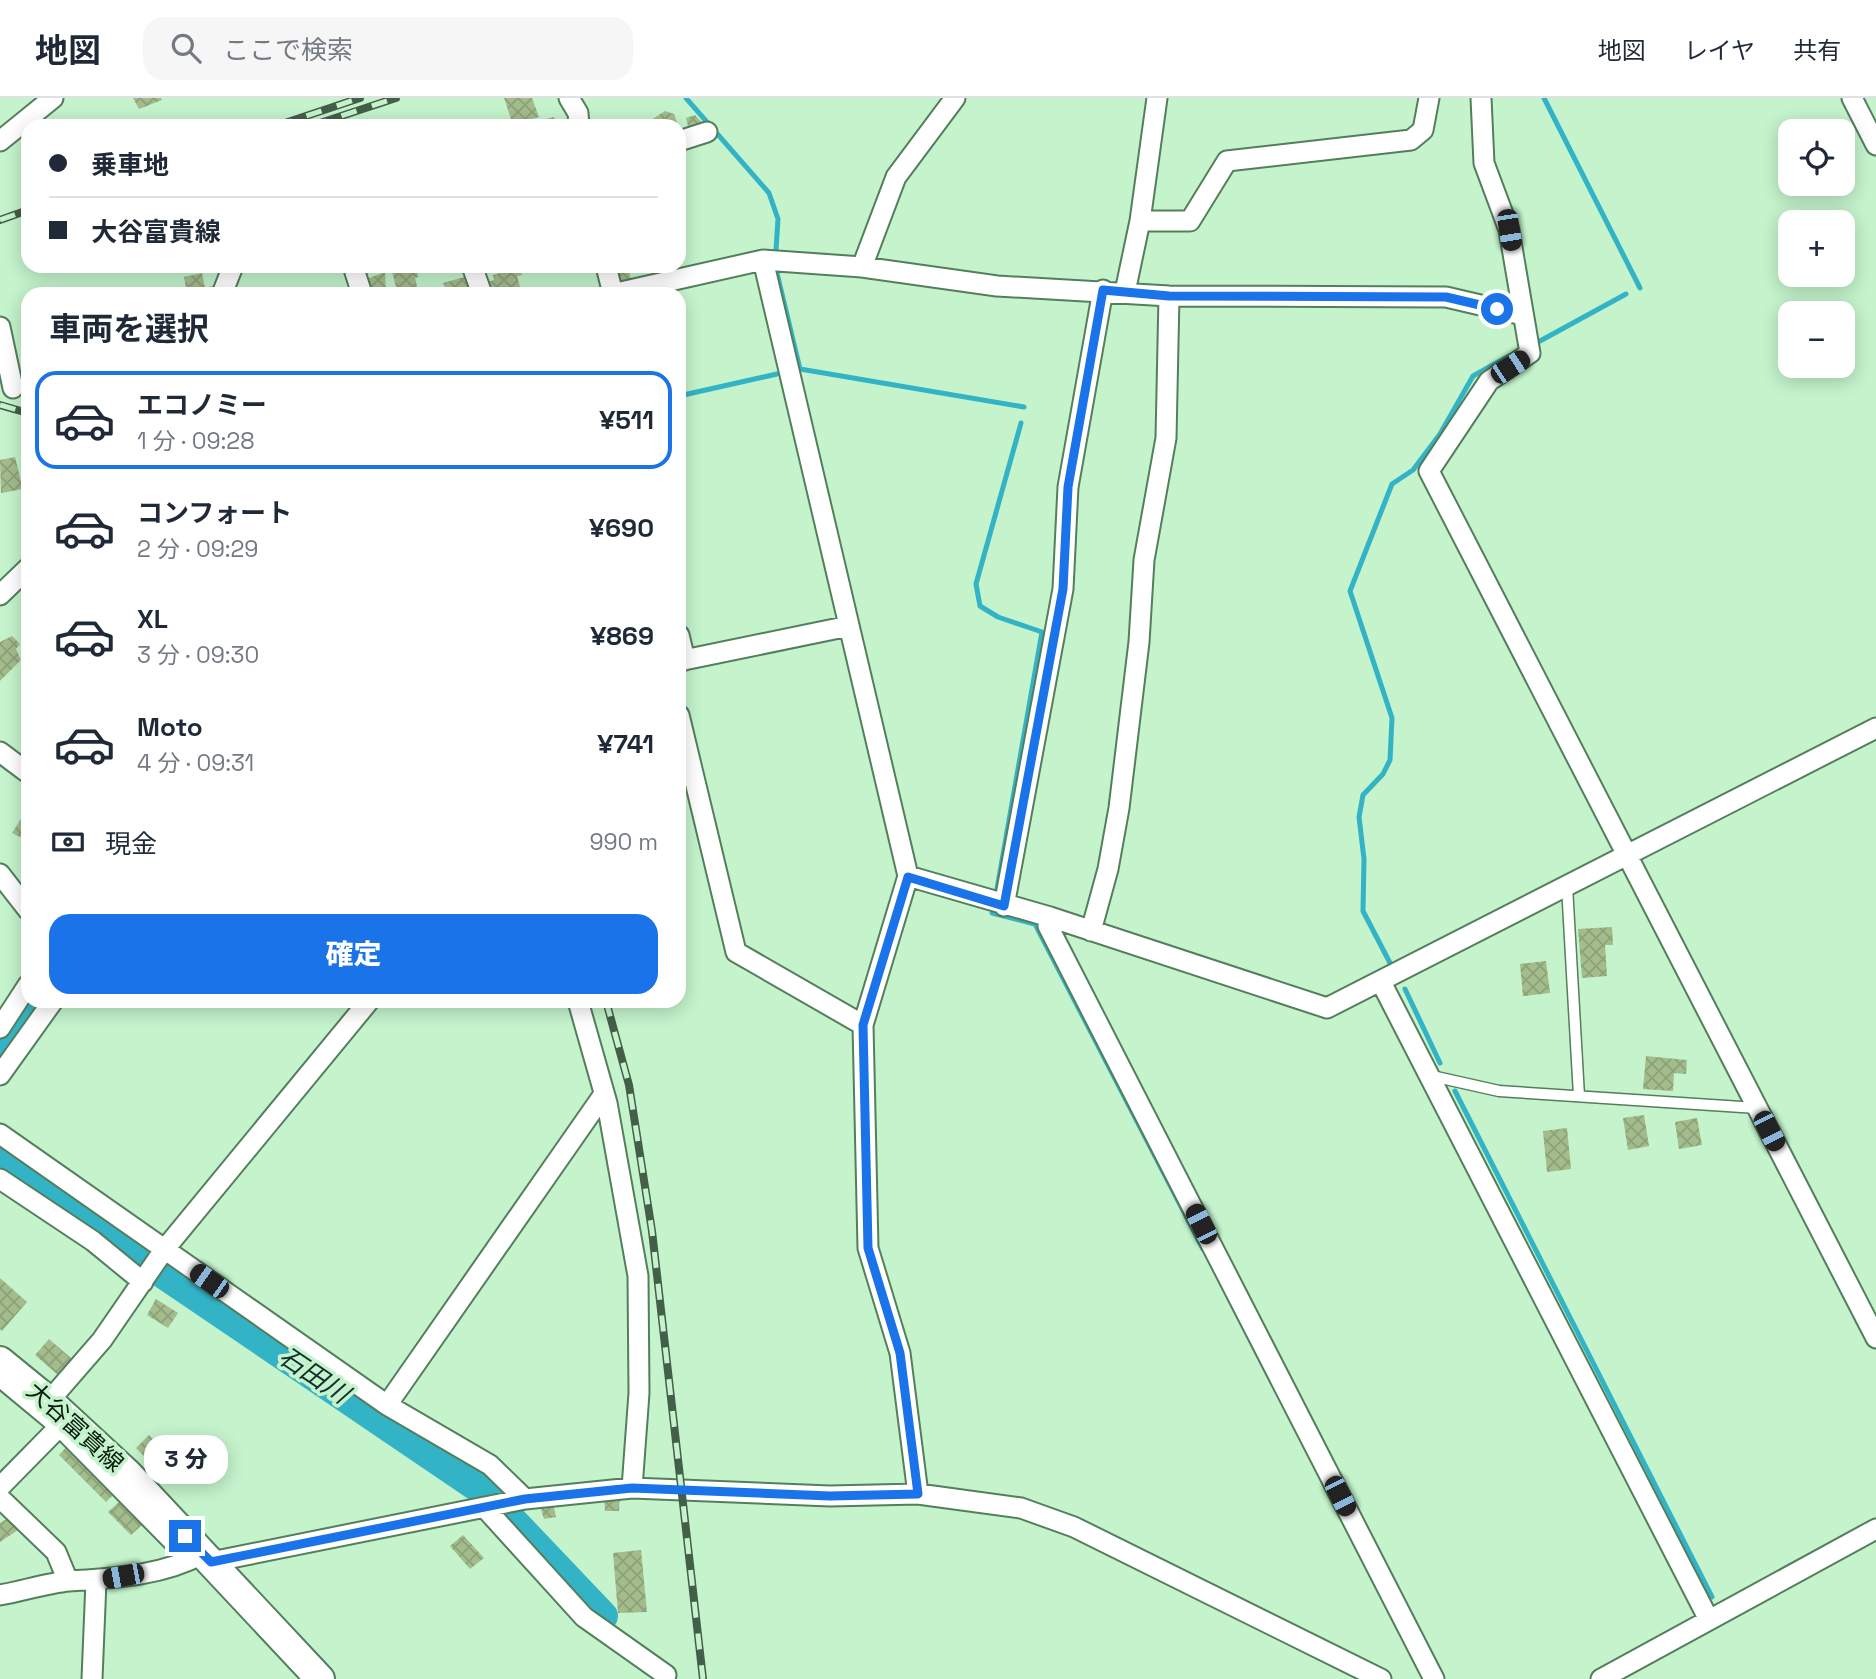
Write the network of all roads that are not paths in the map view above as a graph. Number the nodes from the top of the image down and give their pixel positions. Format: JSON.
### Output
{"nodes":[{"id":1,"x":53,"y":98,"type":"edge"},
{"id":2,"x":569,"y":98,"type":"edge"},
{"id":3,"x":955,"y":98,"type":"edge"},
{"id":4,"x":1157,"y":98,"type":"edge"},
{"id":5,"x":1429,"y":98,"type":"edge"},
{"id":6,"x":1481,"y":98,"type":"edge"},
{"id":7,"x":1852,"y":98,"type":"edge"},
{"id":8,"x":27,"y":119,"type":"edge"},
{"id":9,"x":578,"y":119,"type":"edge"},
{"id":10,"x":21,"y":124,"type":"edge"},
{"id":11,"x":707,"y":132,"type":"dead end"},
{"id":12,"x":686,"y":139,"type":"edge"},
{"id":13,"x":0,"y":141,"type":"edge"},
{"id":14,"x":1876,"y":145,"type":"edge"},
{"id":15,"x":1140,"y":221,"type":"junction"},
{"id":16,"x":763,"y":260,"type":"junction"},
{"id":17,"x":862,"y":267,"type":"junction"},
{"id":18,"x":644,"y":287,"type":"edge"},
{"id":19,"x":1103,"y":290,"type":"junction"},
{"id":20,"x":1125,"y":292,"type":"junction"},
{"id":21,"x":1169,"y":296,"type":"junction"},
{"id":22,"x":1523,"y":315,"type":"junction"},
{"id":23,"x":0,"y":327,"type":"edge"},
{"id":24,"x":11,"y":388,"type":"edge"},
{"id":25,"x":21,"y":575,"type":"edge"},
{"id":26,"x":0,"y":595,"type":"edge"},
{"id":27,"x":849,"y":626,"type":"junction"},
{"id":28,"x":686,"y":660,"type":"edge"},
{"id":29,"x":1876,"y":728,"type":"edge"},
{"id":30,"x":686,"y":744,"type":"edge"},
{"id":31,"x":2,"y":757,"type":"edge"},
{"id":32,"x":21,"y":769,"type":"edge"},
{"id":33,"x":1627,"y":855,"type":"junction"},
{"id":34,"x":0,"y":874,"type":"edge"},
{"id":35,"x":908,"y":877,"type":"junction"},
{"id":36,"x":1567,"y":886,"type":"junction"},
{"id":37,"x":21,"y":901,"type":"edge"},
{"id":38,"x":1004,"y":906,"type":"junction"},
{"id":39,"x":1050,"y":916,"type":"junction"},
{"id":40,"x":1091,"y":931,"type":"junction"},
{"id":41,"x":1381,"y":982,"type":"junction"},
{"id":42,"x":21,"y":996,"type":"edge"},
{"id":43,"x":48,"y":1008,"type":"edge"},
{"id":44,"x":363,"y":1008,"type":"edge"},
{"id":45,"x":580,"y":1008,"type":"edge"},
{"id":46,"x":863,"y":1025,"type":"junction"},
{"id":47,"x":0,"y":1028,"type":"edge"},
{"id":48,"x":0,"y":1075,"type":"edge"},
{"id":49,"x":1432,"y":1076,"type":"junction"},
{"id":50,"x":604,"y":1094,"type":"junction"},
{"id":51,"x":1579,"y":1096,"type":"junction"},
{"id":52,"x":1757,"y":1108,"type":"junction"},
{"id":53,"x":0,"y":1134,"type":"edge"},
{"id":54,"x":0,"y":1179,"type":"edge"},
{"id":55,"x":164,"y":1250,"type":"junction"},
{"id":56,"x":145,"y":1279,"type":"junction"},
{"id":57,"x":1876,"y":1338,"type":"edge"},
{"id":58,"x":0,"y":1361,"type":"edge"},
{"id":59,"x":0,"y":1380,"type":"edge"},
{"id":60,"x":49,"y":1401,"type":"junction"},
{"id":61,"x":387,"y":1405,"type":"junction"},
{"id":62,"x":58,"y":1428,"type":"junction"},
{"id":63,"x":0,"y":1487,"type":"edge"},
{"id":64,"x":632,"y":1488,"type":"junction"},
{"id":65,"x":918,"y":1494,"type":"junction"},
{"id":66,"x":0,"y":1498,"type":"edge"},
{"id":67,"x":519,"y":1500,"type":"junction"},
{"id":68,"x":485,"y":1508,"type":"junction"},
{"id":69,"x":1876,"y":1529,"type":"edge"},
{"id":70,"x":191,"y":1551,"type":"junction"},
{"id":71,"x":68,"y":1581,"type":"junction"},
{"id":72,"x":96,"y":1581,"type":"junction"},
{"id":73,"x":0,"y":1595,"type":"edge"},
{"id":74,"x":1708,"y":1618,"type":"junction"},
{"id":75,"x":666,"y":1675,"type":"dead end"},
{"id":76,"x":92,"y":1679,"type":"edge"},
{"id":77,"x":320,"y":1679,"type":"edge"},
{"id":78,"x":1381,"y":1679,"type":"edge"},
{"id":79,"x":1434,"y":1679,"type":"edge"},
{"id":80,"x":1601,"y":1679,"type":"edge"}],
"edges":[{"from":1,"to":8,"type":"street"},
{"from":2,"to":9,"type":"street"},
{"from":3,"to":17,"type":"street"},
{"from":4,"to":15,"type":"street"},
{"from":5,"to":15,"type":"street"},
{"from":6,"to":22,"type":"street"},
{"from":7,"to":14,"type":"street"},
{"from":10,"to":13,"type":"street"},
{"from":11,"to":12,"type":"street"},
{"from":15,"to":20,"type":"street"},
{"from":16,"to":17,"type":"street"},
{"from":16,"to":18,"type":"street"},
{"from":16,"to":27,"type":"street"},
{"from":17,"to":19,"type":"street"},
{"from":19,"to":20,"type":"street"},
{"from":19,"to":38,"type":"street"},
{"from":20,"to":21,"type":"street"},
{"from":21,"to":22,"type":"street"},
{"from":21,"to":40,"type":"street"},
{"from":22,"to":33,"type":"street"},
{"from":23,"to":24,"type":"street"},
{"from":25,"to":26,"type":"street"},
{"from":27,"to":28,"type":"street"},
{"from":27,"to":35,"type":"street"},
{"from":29,"to":33,"type":"street"},
{"from":30,"to":46,"type":"street"},
{"from":31,"to":32,"type":"street"},
{"from":33,"to":36,"type":"street"},
{"from":33,"to":52,"type":"street"},
{"from":34,"to":37,"type":"street"},
{"from":35,"to":38,"type":"street"},
{"from":35,"to":46,"type":"street"},
{"from":36,"to":41,"type":"street"},
{"from":36,"to":51,"type":"lane"},
{"from":38,"to":39,"type":"street"},
{"from":39,"to":40,"type":"street"},
{"from":39,"to":79,"type":"street"},
{"from":40,"to":41,"type":"street"},
{"from":41,"to":49,"type":"street"},
{"from":42,"to":47,"type":"street"},
{"from":43,"to":48,"type":"street"},
{"from":44,"to":55,"type":"street"},
{"from":45,"to":50,"type":"street"},
{"from":46,"to":65,"type":"street"},
{"from":49,"to":51,"type":"lane"},
{"from":49,"to":74,"type":"street"},
{"from":50,"to":61,"type":"street"},
{"from":50,"to":64,"type":"street"},
{"from":51,"to":52,"type":"lane"},
{"from":52,"to":57,"type":"street"},
{"from":53,"to":55,"type":"street"},
{"from":54,"to":56,"type":"street"},
{"from":55,"to":56,"type":"street"},
{"from":55,"to":61,"type":"street"},
{"from":56,"to":60,"type":"street"},
{"from":58,"to":60,"type":"main road","name":"大谷富貴線"},
{"from":59,"to":62,"type":"street"},
{"from":60,"to":70,"type":"main road","name":"大谷富貴線"},
{"from":61,"to":67,"type":"street"},
{"from":62,"to":63,"type":"street"},
{"from":62,"to":70,"type":"street"},
{"from":64,"to":65,"type":"street"},
{"from":64,"to":67,"type":"street"},
{"from":65,"to":78,"type":"street"},
{"from":66,"to":71,"type":"street"},
{"from":67,"to":68,"type":"street"},
{"from":68,"to":70,"type":"street"},
{"from":68,"to":75,"type":"street"},
{"from":69,"to":74,"type":"street"},
{"from":70,"to":72,"type":"street"},
{"from":70,"to":77,"type":"main road","name":"大谷富貴線"},
{"from":71,"to":72,"type":"street"},
{"from":71,"to":73,"type":"street"},
{"from":72,"to":76,"type":"street"},
{"from":74,"to":80,"type":"street"}]}
